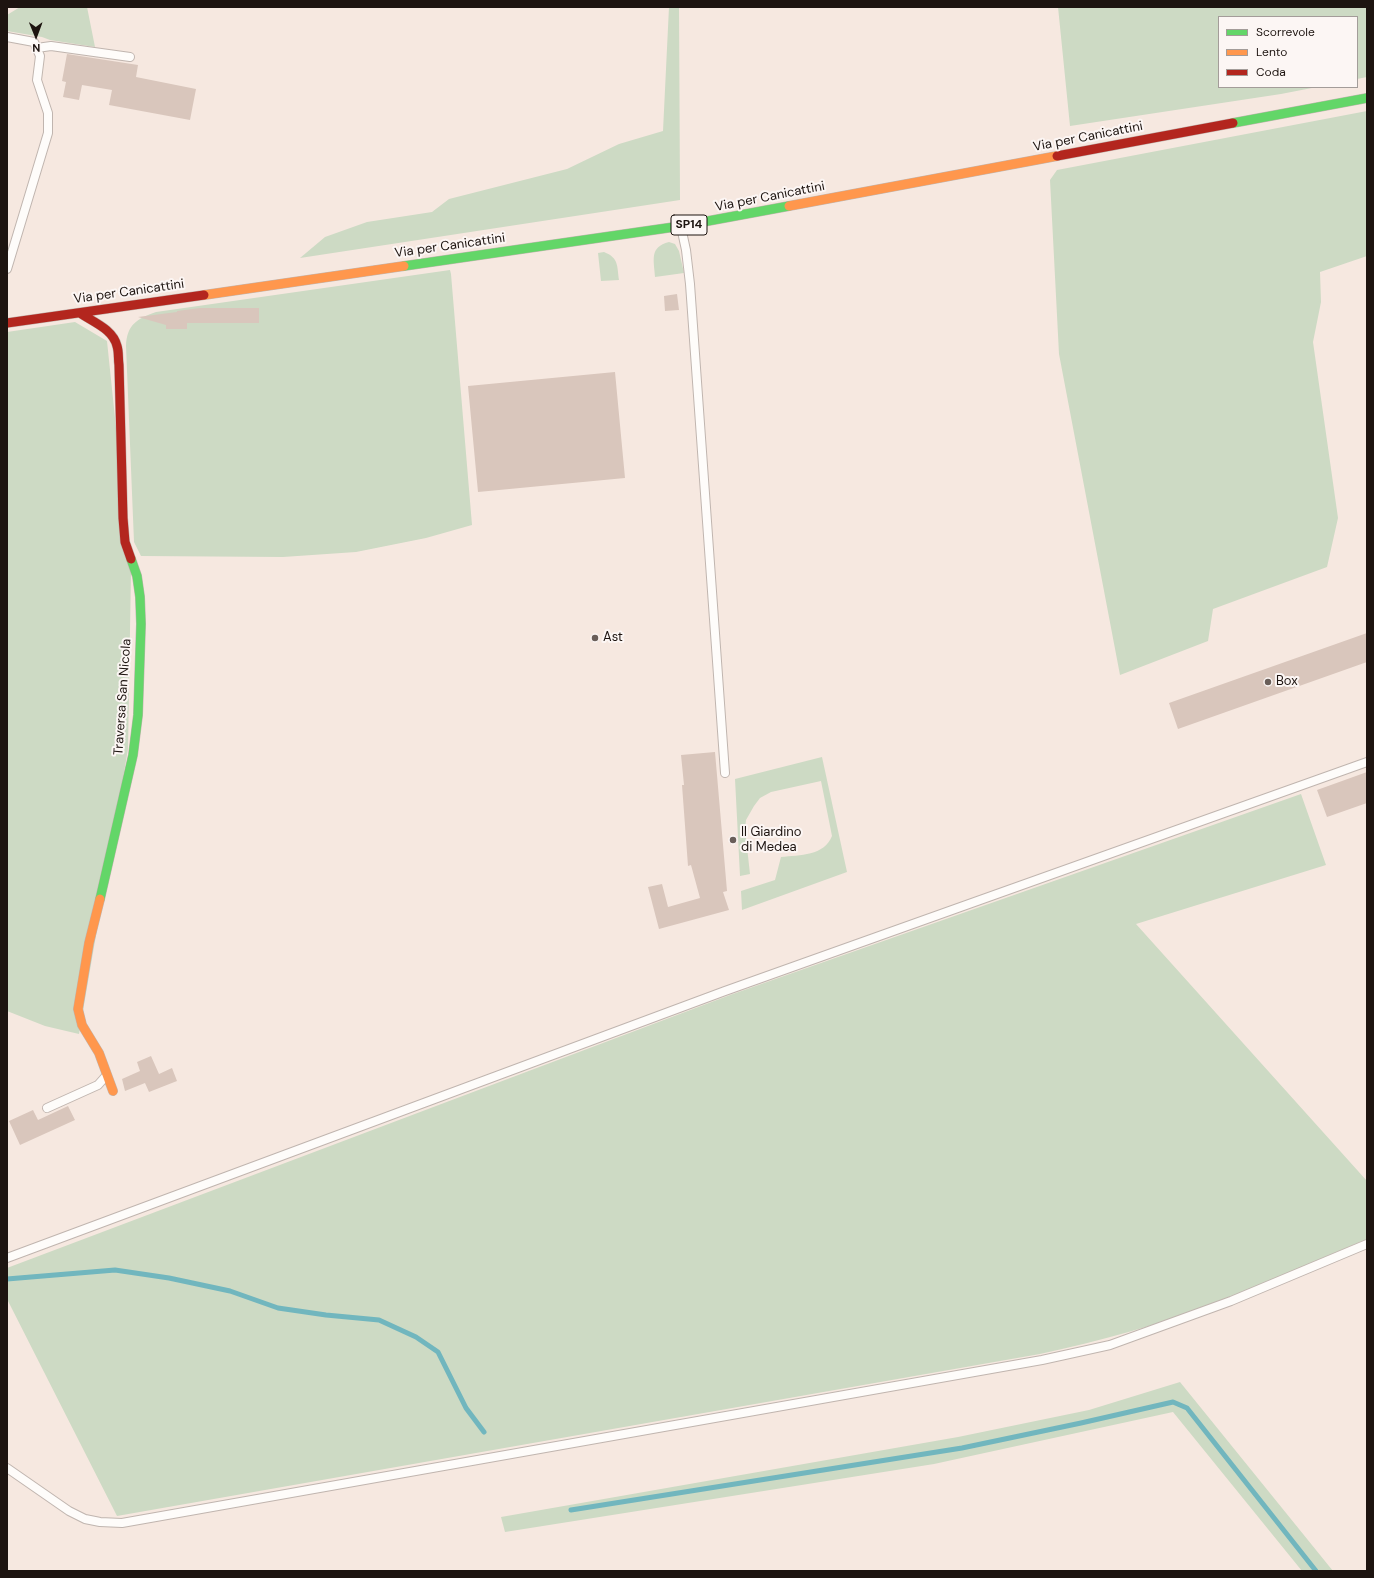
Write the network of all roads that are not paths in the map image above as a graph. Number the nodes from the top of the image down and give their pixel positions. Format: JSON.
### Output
{"nodes":[{"id":1,"x":7,"y":37,"type":"edge"},
{"id":2,"x":37,"y":48,"type":"junction"},
{"id":3,"x":130,"y":57,"type":"dead end"},
{"id":4,"x":1367,"y":98,"type":"edge"},
{"id":5,"x":681,"y":226,"type":"junction"},
{"id":6,"x":7,"y":269,"type":"edge"},
{"id":7,"x":80,"y":313,"type":"junction"},
{"id":8,"x":7,"y":323,"type":"edge"},
{"id":9,"x":1367,"y":762,"type":"edge"},
{"id":10,"x":725,"y":773,"type":"dead end"},
{"id":11,"x":107,"y":1075,"type":"junction"},
{"id":12,"x":113,"y":1091,"type":"dead end"},
{"id":13,"x":47,"y":1108,"type":"dead end"},
{"id":14,"x":1367,"y":1244,"type":"edge"},
{"id":15,"x":7,"y":1258,"type":"edge"},
{"id":16,"x":7,"y":1468,"type":"edge"}],
"edges":[{"from":1,"to":2,"type":"lane"},
{"from":2,"to":3,"type":"lane"},
{"from":2,"to":6,"type":"lane"},
{"from":4,"to":5,"type":"main road","name":"Via per Canicattini","number":"SP14"},
{"from":5,"to":7,"type":"main road","name":"Via per Canicattini","number":"SP14"},
{"from":5,"to":10,"type":"lane"},
{"from":7,"to":8,"type":"main road","name":"Via per Canicattini","number":"SP14"},
{"from":7,"to":11,"type":"main road","name":"Traversa San Nicola"},
{"from":9,"to":15,"type":"lane"},
{"from":11,"to":12,"type":"main road","name":"Traversa San Nicola"},
{"from":11,"to":13,"type":"lane"},
{"from":14,"to":16,"type":"lane"}]}
